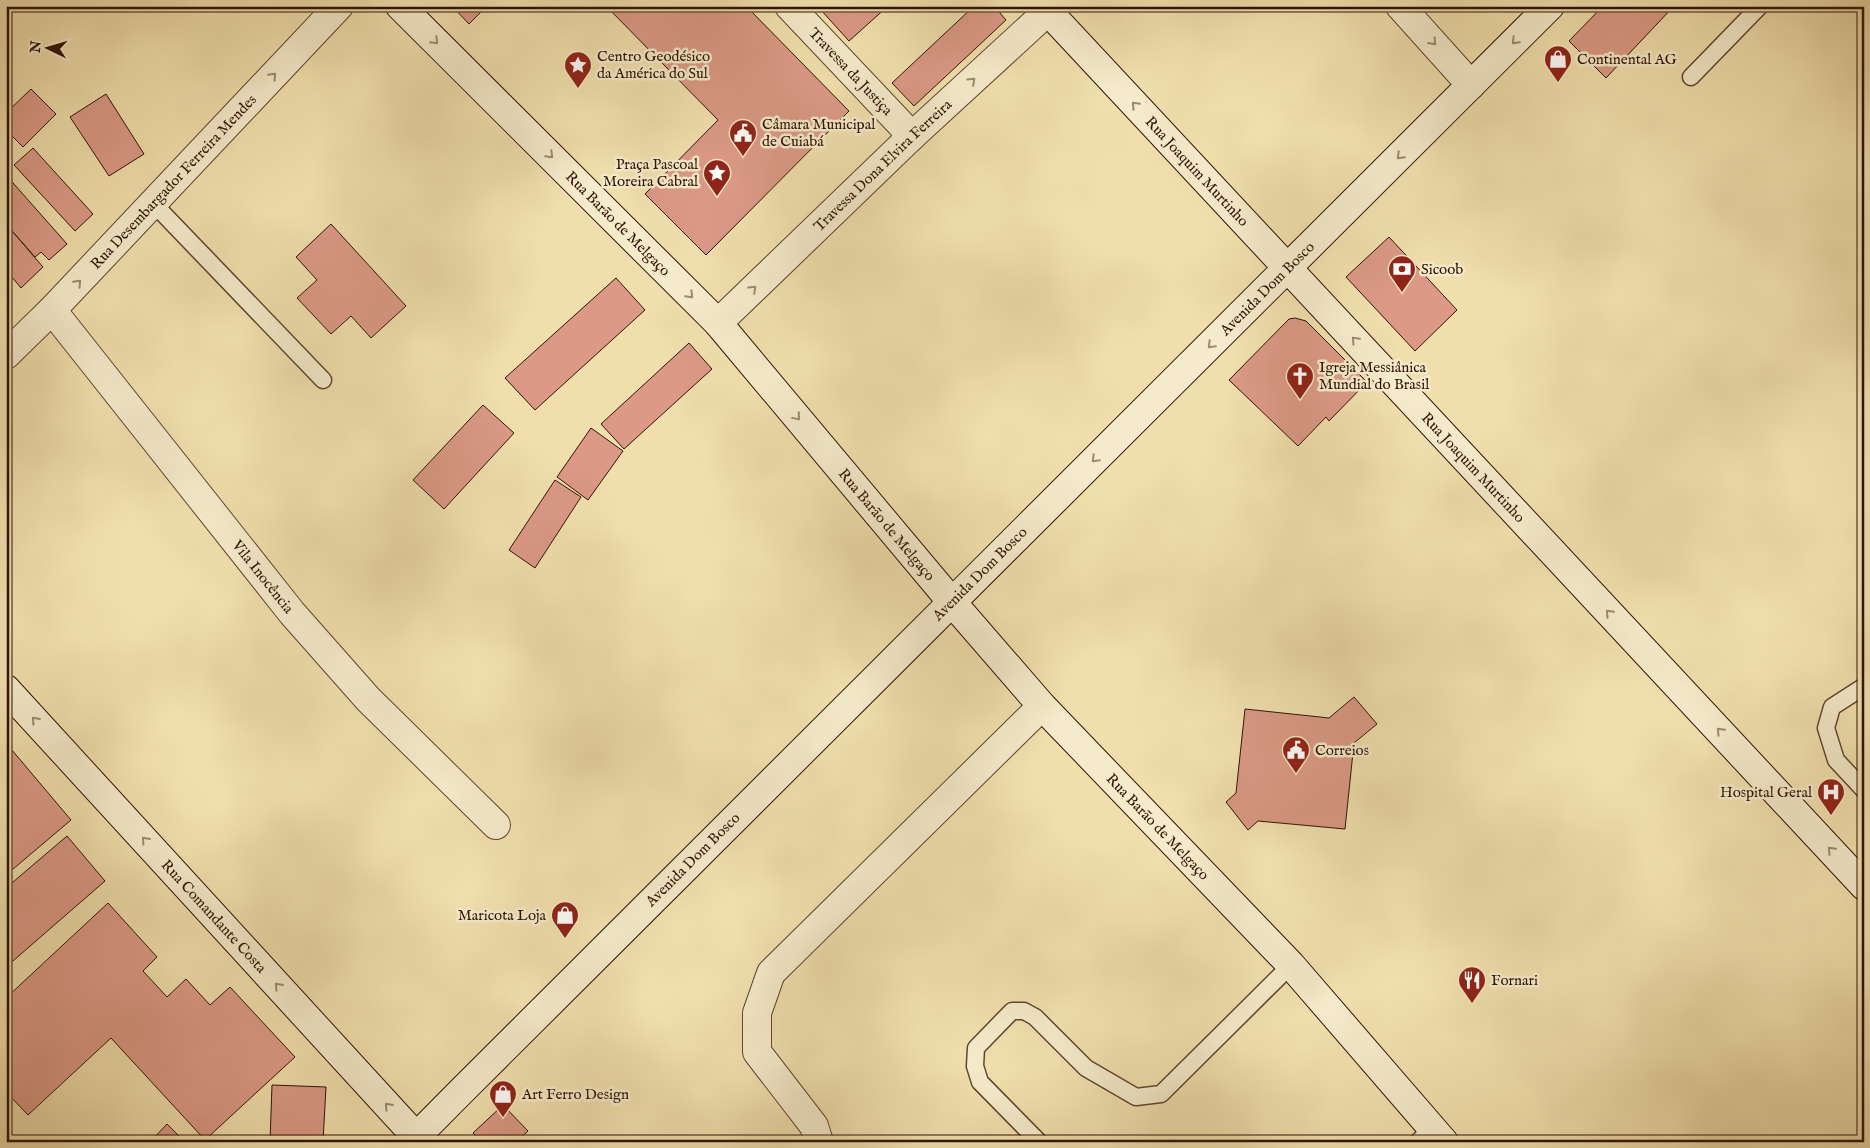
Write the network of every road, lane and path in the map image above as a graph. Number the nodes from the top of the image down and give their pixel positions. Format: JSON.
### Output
{"nodes":[{"id":1,"x":339,"y":6,"type":"edge"},
{"id":2,"x":400,"y":6,"type":"edge"},
{"id":3,"x":789,"y":6,"type":"edge"},
{"id":4,"x":1400,"y":6,"type":"edge"},
{"id":5,"x":1550,"y":6,"type":"edge"},
{"id":6,"x":1760,"y":6,"type":"edge"},
{"id":7,"x":1045,"y":9,"type":"edge"},
{"id":8,"x":1691,"y":77,"type":"dead end"},
{"id":9,"x":1471,"y":85,"type":"junction"},
{"id":10,"x":912,"y":136,"type":"junction"},
{"id":11,"x":153,"y":203,"type":"junction"},
{"id":12,"x":1288,"y":268,"type":"junction"},
{"id":13,"x":52,"y":310,"type":"junction"},
{"id":14,"x":718,"y":323,"type":"junction"},
{"id":15,"x":6,"y":355,"type":"edge"},
{"id":16,"x":322,"y":380,"type":"dead end"},
{"id":17,"x":951,"y":601,"type":"junction"},
{"id":18,"x":1863,"y":686,"type":"edge"},
{"id":19,"x":6,"y":689,"type":"edge"},
{"id":20,"x":1042,"y":706,"type":"junction"},
{"id":21,"x":1864,"y":790,"type":"edge"},
{"id":22,"x":496,"y":825,"type":"dead end"},
{"id":23,"x":1864,"y":886,"type":"edge"},
{"id":24,"x":1291,"y":965,"type":"junction"},
{"id":25,"x":1431,"y":1137,"type":"edge"},
{"id":26,"x":416,"y":1140,"type":"edge"},
{"id":27,"x":819,"y":1142,"type":"edge"},
{"id":28,"x":1039,"y":1142,"type":"edge"}],
"edges":[{"from":11,"to":1,"type":"street","name":"Rua Desembargador Ferreira Mendes","one_way":true},
{"from":2,"to":14,"type":"street","name":"Rua Barão de Melgaço","one_way":true},
{"from":3,"to":10,"type":"street","name":"Travessa da Justiça"},
{"from":4,"to":9,"type":"street","one_way":true},
{"from":5,"to":9,"type":"street","name":"Avenida Dom Bosco","one_way":true},
{"from":6,"to":8,"type":"lane"},
{"from":10,"to":7,"type":"street","name":"Travessa Dona Elvira Ferreira","one_way":true},
{"from":12,"to":7,"type":"street","name":"Rua Joaquim Murtinho","one_way":true},
{"from":9,"to":12,"type":"street","name":"Avenida Dom Bosco","one_way":true},
{"from":14,"to":10,"type":"street","name":"Travessa Dona Elvira Ferreira","one_way":true},
{"from":13,"to":11,"type":"street","name":"Rua Desembargador Ferreira Mendes","one_way":true},
{"from":11,"to":16,"type":"lane"},
{"from":12,"to":17,"type":"street","name":"Avenida Dom Bosco","one_way":true},
{"from":23,"to":12,"type":"street","name":"Rua Joaquim Murtinho","one_way":true},
{"from":13,"to":15,"type":"street","name":"Rua Desembargador Ferreira Mendes"},
{"from":13,"to":22,"type":"street","name":"Vila Inocência"},
{"from":14,"to":17,"type":"street","name":"Rua Barão de Melgaço","one_way":true},
{"from":17,"to":20,"type":"street","name":"Rua Barão de Melgaço"},
{"from":17,"to":26,"type":"street","name":"Avenida Dom Bosco"},
{"from":18,"to":21,"type":"lane"},
{"from":26,"to":19,"type":"street","name":"Rua Comandante Costa","one_way":true},
{"from":20,"to":24,"type":"street","name":"Rua Barão de Melgaço"},
{"from":20,"to":27,"type":"street"},
{"from":24,"to":25,"type":"street","name":"Rua Barão de Melgaço"},
{"from":24,"to":28,"type":"lane"}]}
